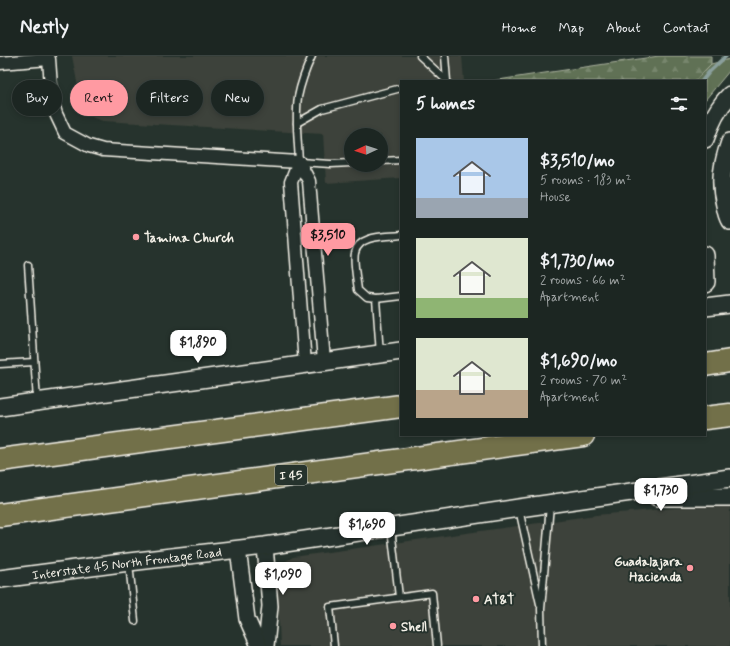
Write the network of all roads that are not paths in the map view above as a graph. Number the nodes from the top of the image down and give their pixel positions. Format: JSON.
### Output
{"nodes":[{"id":1,"x":312,"y":56,"type":"edge"},
{"id":2,"x":420,"y":56,"type":"edge"},
{"id":3,"x":445,"y":56,"type":"edge"},
{"id":4,"x":0,"y":63,"type":"edge"},
{"id":5,"x":445,"y":80,"type":"edge"},
{"id":6,"x":446,"y":80,"type":"edge"},
{"id":7,"x":400,"y":88,"type":"edge"},
{"id":8,"x":730,"y":95,"type":"edge"},
{"id":9,"x":297,"y":123,"type":"junction"},
{"id":10,"x":706,"y":136,"type":"edge"},
{"id":11,"x":730,"y":142,"type":"edge"},
{"id":12,"x":400,"y":160,"type":"edge"},
{"id":13,"x":388,"y":161,"type":"edge"},
{"id":14,"x":299,"y":162,"type":"junction"},
{"id":15,"x":344,"y":163,"type":"edge"},
{"id":16,"x":730,"y":221,"type":"edge"},
{"id":17,"x":400,"y":235,"type":"edge"},
{"id":18,"x":28,"y":265,"type":"dead end"},
{"id":19,"x":400,"y":296,"type":"edge"},
{"id":20,"x":376,"y":299,"type":"junction"},
{"id":21,"x":730,"y":304,"type":"edge"},
{"id":22,"x":706,"y":307,"type":"edge"},
{"id":23,"x":400,"y":351,"type":"edge"},
{"id":24,"x":380,"y":354,"type":"junction"},
{"id":25,"x":730,"y":361,"type":"edge"},
{"id":26,"x":34,"y":362,"type":"junction"},
{"id":27,"x":324,"y":362,"type":"junction"},
{"id":28,"x":0,"y":364,"type":"edge"},
{"id":29,"x":305,"y":364,"type":"junction"},
{"id":30,"x":706,"y":365,"type":"edge"},
{"id":31,"x":37,"y":402,"type":"junction"},
{"id":32,"x":400,"y":406,"type":"edge"},
{"id":33,"x":0,"y":407,"type":"edge"},
{"id":34,"x":730,"y":415,"type":"edge"},
{"id":35,"x":706,"y":418,"type":"edge"},
{"id":36,"x":576,"y":436,"type":"edge"},
{"id":37,"x":0,"y":460,"type":"edge"},
{"id":38,"x":730,"y":478,"type":"edge"},
{"id":39,"x":730,"y":497,"type":"edge"},
{"id":40,"x":591,"y":498,"type":"junction"},
{"id":41,"x":551,"y":504,"type":"junction"},
{"id":42,"x":519,"y":508,"type":"junction"},
{"id":43,"x":0,"y":515,"type":"edge"},
{"id":44,"x":391,"y":528,"type":"junction"},
{"id":45,"x":265,"y":546,"type":"junction"},
{"id":46,"x":238,"y":549,"type":"junction"},
{"id":47,"x":128,"y":562,"type":"junction"},
{"id":48,"x":0,"y":579,"type":"edge"},
{"id":49,"x":399,"y":597,"type":"junction"},
{"id":50,"x":541,"y":609,"type":"junction"},
{"id":51,"x":135,"y":621,"type":"dead end"},
{"id":52,"x":259,"y":646,"type":"edge"},
{"id":53,"x":266,"y":646,"type":"edge"},
{"id":54,"x":334,"y":646,"type":"edge"},
{"id":55,"x":437,"y":646,"type":"edge"},
{"id":56,"x":542,"y":646,"type":"edge"}],
"edges":[{"from":1,"to":9,"type":"lane"},
{"from":2,"to":5,"type":"lane"},
{"from":3,"to":6,"type":"lane"},
{"from":4,"to":14,"type":"street"},
{"from":7,"to":9,"type":"lane"},
{"from":8,"to":10,"type":"main road"},
{"from":9,"to":14,"type":"lane"},
{"from":11,"to":16,"type":"main road"},
{"from":12,"to":13,"type":"lane"},
{"from":14,"to":15,"type":"lane"},
{"from":14,"to":27,"type":"street"},
{"from":14,"to":29,"type":"street"},
{"from":17,"to":20,"type":"lane"},
{"from":18,"to":26,"type":"lane"},
{"from":19,"to":20,"type":"lane"},
{"from":20,"to":24,"type":"lane"},
{"from":21,"to":22,"type":"main road"},
{"from":23,"to":24,"type":"main road"},
{"from":24,"to":27,"type":"main road"},
{"from":25,"to":30,"type":"highway"},
{"from":26,"to":28,"type":"lane"},
{"from":26,"to":31,"type":"lane"},
{"from":27,"to":29,"type":"main road"},
{"from":29,"to":31,"type":"main road"},
{"from":31,"to":33,"type":"main road"},
{"from":32,"to":37,"type":"highway"},
{"from":34,"to":35,"type":"highway"},
{"from":36,"to":43,"type":"highway","number":"I 45"},
{"from":38,"to":40,"type":"main road","name":"Interstate 45 North Frontage Road"},
{"from":39,"to":40,"type":"main road"},
{"from":40,"to":41,"type":"main road","name":"Interstate 45 North Frontage Road"},
{"from":41,"to":42,"type":"main road","name":"Interstate 45 North Frontage Road"},
{"from":41,"to":50,"type":"lane"},
{"from":42,"to":44,"type":"main road","name":"Interstate 45 North Frontage Road"},
{"from":42,"to":50,"type":"lane"},
{"from":44,"to":45,"type":"main road","name":"Interstate 45 North Frontage Road"},
{"from":44,"to":49,"type":"lane"},
{"from":45,"to":46,"type":"main road","name":"Interstate 45 North Frontage Road"},
{"from":45,"to":53,"type":"street"},
{"from":46,"to":47,"type":"main road","name":"Interstate 45 North Frontage Road"},
{"from":46,"to":52,"type":"street"},
{"from":47,"to":48,"type":"main road","name":"Interstate 45 North Frontage Road"},
{"from":47,"to":51,"type":"lane"},
{"from":49,"to":54,"type":"lane"},
{"from":49,"to":55,"type":"lane"},
{"from":50,"to":56,"type":"lane"}]}
